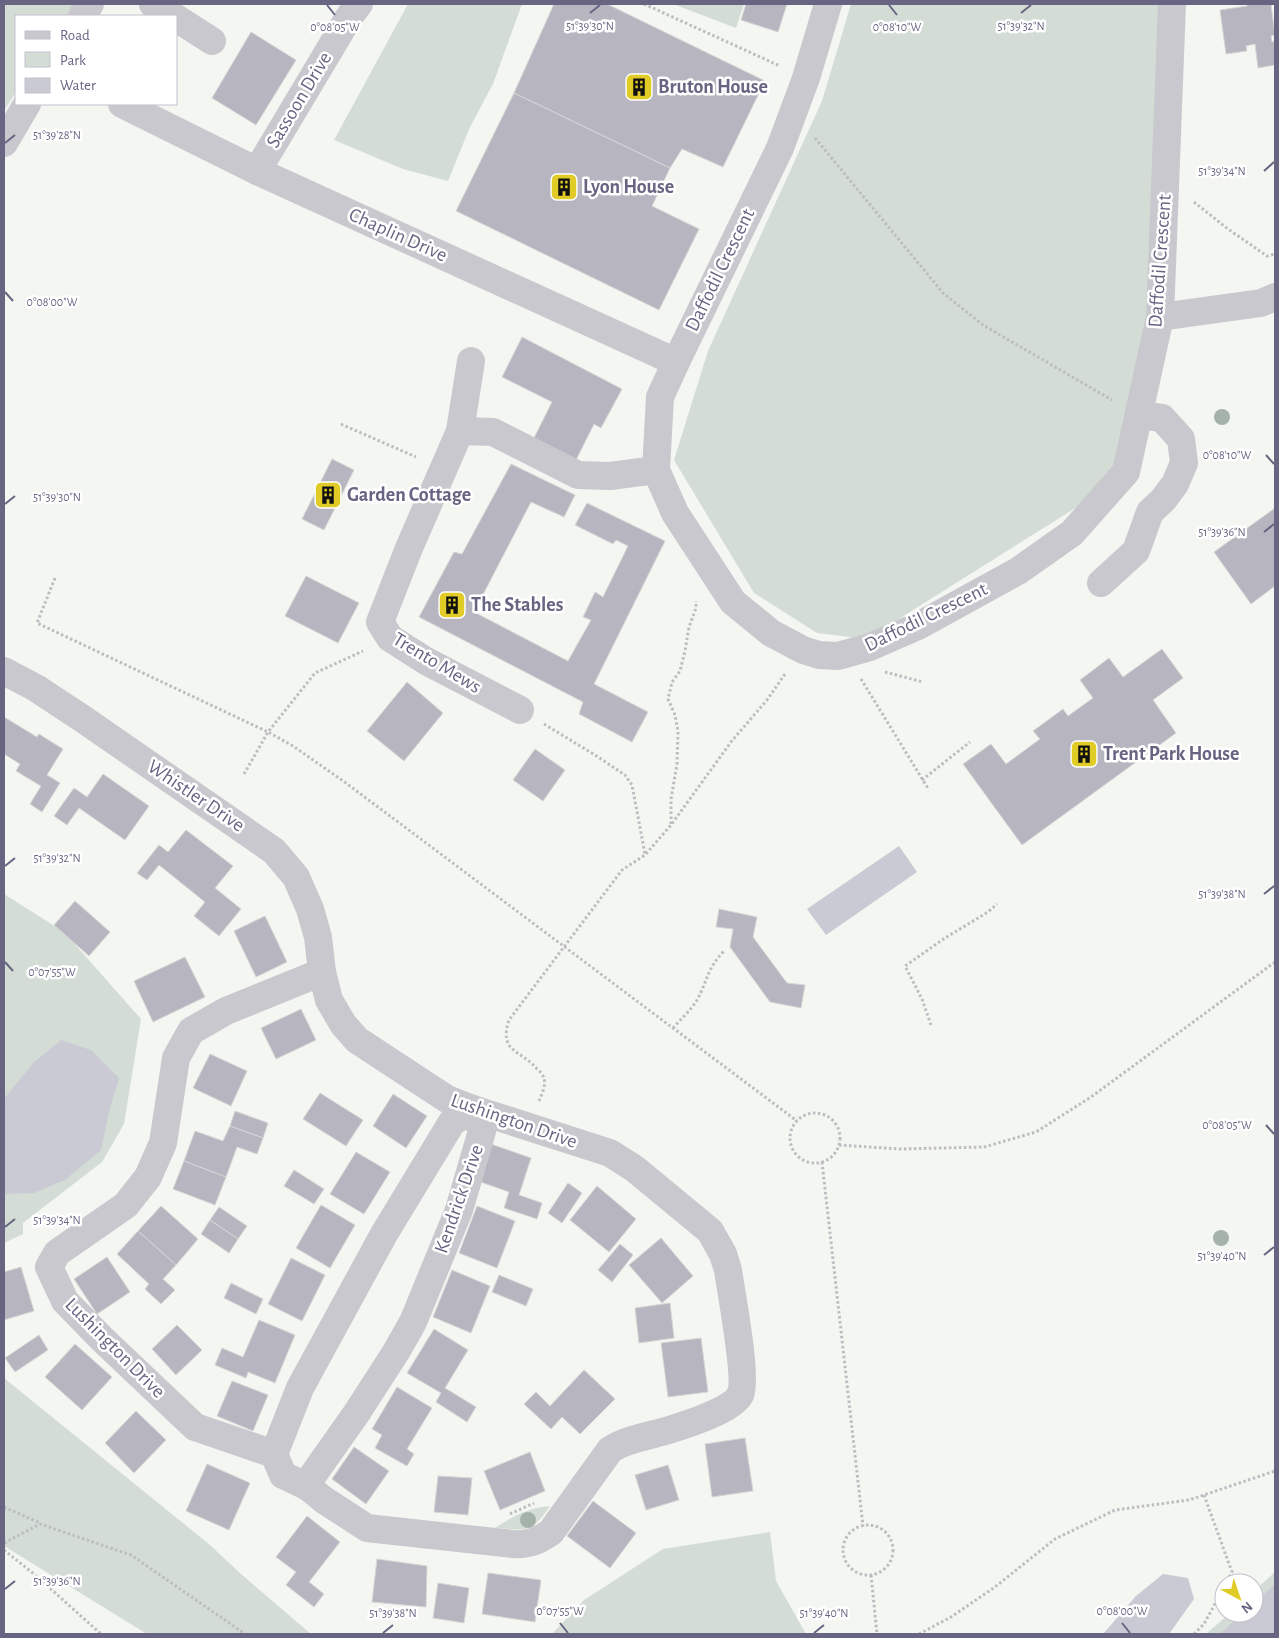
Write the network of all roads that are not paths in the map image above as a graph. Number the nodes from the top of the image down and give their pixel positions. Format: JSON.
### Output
{"nodes":[{"id":1,"x":90,"y":4,"type":"edge"},
{"id":2,"x":153,"y":4,"type":"edge"},
{"id":3,"x":359,"y":4,"type":"edge"},
{"id":4,"x":828,"y":4,"type":"edge"},
{"id":5,"x":1172,"y":4,"type":"edge"},
{"id":6,"x":83,"y":15,"type":"edge"},
{"id":7,"x":172,"y":15,"type":"edge"},
{"id":8,"x":178,"y":19,"type":"edge"},
{"id":9,"x":212,"y":41,"type":"dead end"},
{"id":10,"x":27,"y":105,"type":"edge"},
{"id":11,"x":124,"y":105,"type":"edge"},
{"id":12,"x":4,"y":143,"type":"edge"},
{"id":13,"x":257,"y":171,"type":"junction"},
{"id":14,"x":1275,"y":297,"type":"edge"},
{"id":15,"x":1160,"y":316,"type":"junction"},
{"id":16,"x":471,"y":361,"type":"dead end"},
{"id":17,"x":676,"y":362,"type":"junction"},
{"id":18,"x":1139,"y":415,"type":"junction"},
{"id":19,"x":460,"y":431,"type":"junction"},
{"id":20,"x":656,"y":470,"type":"junction"},
{"id":21,"x":1101,"y":583,"type":"dead end"},
{"id":22,"x":4,"y":671,"type":"edge"},
{"id":23,"x":520,"y":710,"type":"road end"},
{"id":24,"x":322,"y":972,"type":"junction"},
{"id":25,"x":473,"y":1109,"type":"junction"},
{"id":26,"x":274,"y":1454,"type":"junction"},
{"id":27,"x":308,"y":1487,"type":"junction"}],
"edges":[{"from":1,"to":6,"type":"street"},
{"from":2,"to":7,"type":"street"},
{"from":3,"to":13,"type":"street","name":"Sassoon Drive"},
{"from":4,"to":17,"type":"street","name":"Daffodil Crescent"},
{"from":5,"to":15,"type":"street","name":"Daffodil Crescent"},
{"from":8,"to":9,"type":"street"},
{"from":10,"to":12,"type":"street"},
{"from":11,"to":13,"type":"street","name":"Chaplin Drive"},
{"from":13,"to":17,"type":"street","name":"Chaplin Drive"},
{"from":14,"to":15,"type":"street"},
{"from":15,"to":18,"type":"street","name":"Daffodil Crescent"},
{"from":16,"to":19,"type":"street","name":"Trento Mews"},
{"from":17,"to":20,"type":"street","name":"Daffodil Crescent"},
{"from":18,"to":20,"type":"street","name":"Daffodil Crescent"},
{"from":18,"to":21,"type":"street"},
{"from":19,"to":20,"type":"street"},
{"from":19,"to":23,"type":"street","name":"Trento Mews"},
{"from":22,"to":24,"type":"street","name":"Whistler Drive"},
{"from":24,"to":25,"type":"street","name":"Lushington Drive"},
{"from":24,"to":26,"type":"street","name":"Lushington Drive"},
{"from":25,"to":26,"type":"street","name":"Kendrick Drive"},
{"from":25,"to":27,"type":"street","name":"Kendrick Drive"},
{"from":25,"to":27,"type":"street","name":"Lushington Drive"},
{"from":26,"to":27,"type":"street"}]}
